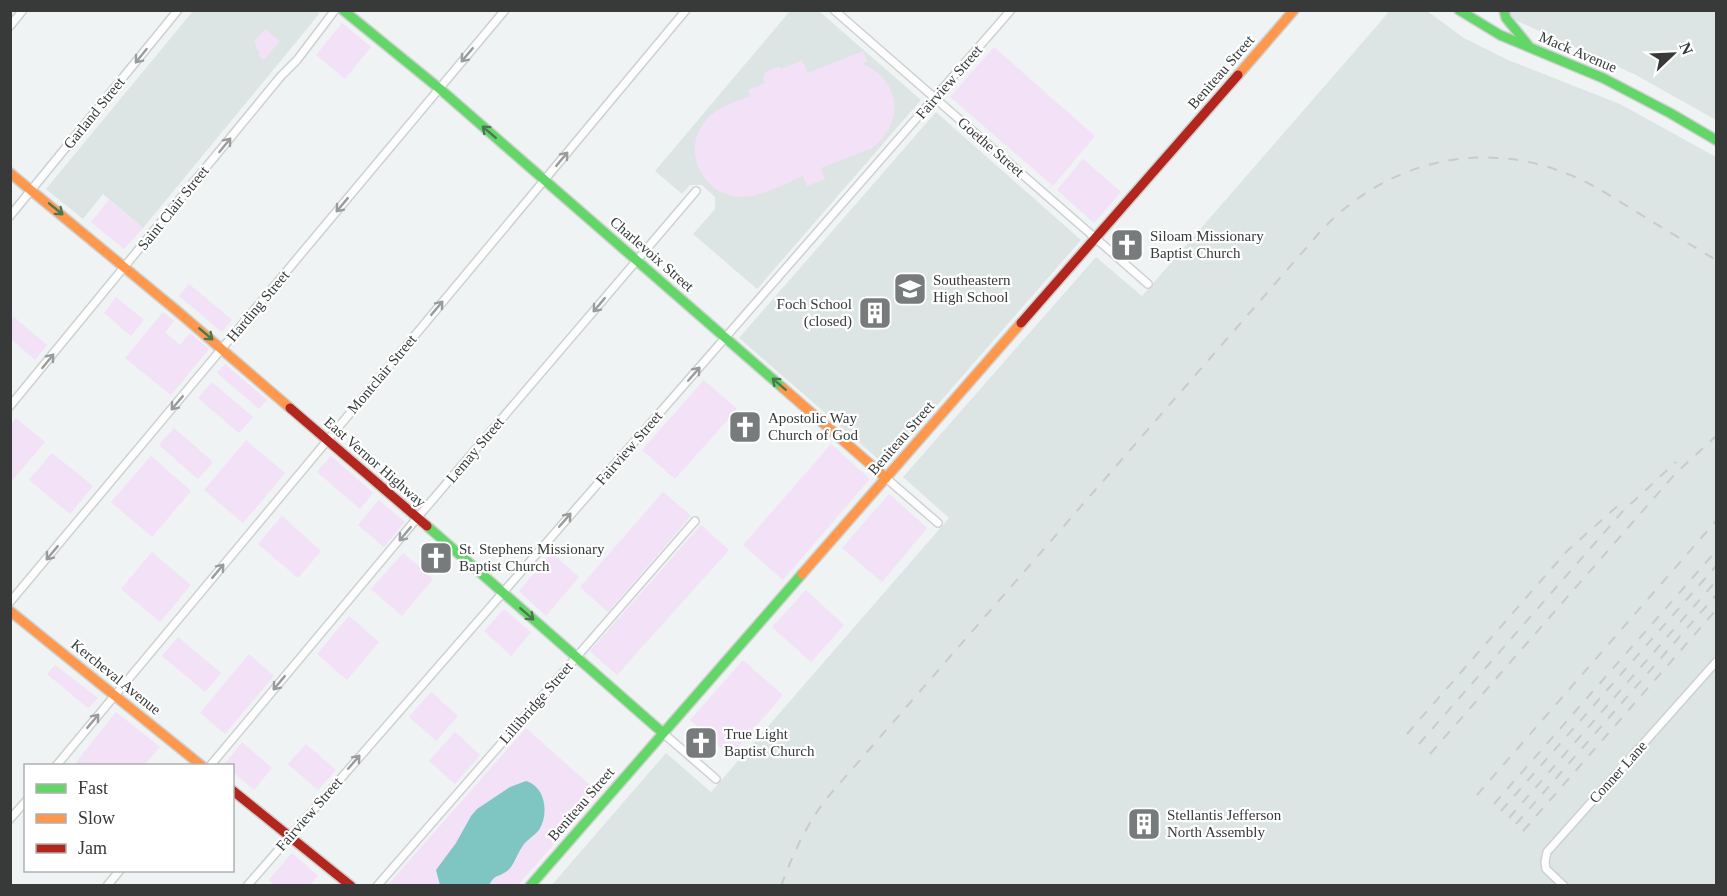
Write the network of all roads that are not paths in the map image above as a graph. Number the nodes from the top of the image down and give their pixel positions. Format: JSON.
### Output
{"nodes":[{"id":1,"x":23,"y":10,"type":"edge"},
{"id":2,"x":178,"y":10,"type":"edge"},
{"id":3,"x":335,"y":10,"type":"edge"},
{"id":4,"x":343,"y":10,"type":"edge"},
{"id":5,"x":505,"y":10,"type":"edge"},
{"id":6,"x":686,"y":10,"type":"edge"},
{"id":7,"x":1011,"y":10,"type":"edge"},
{"id":8,"x":1294,"y":10,"type":"edge"},
{"id":9,"x":1504,"y":10,"type":"edge"},
{"id":10,"x":839,"y":12,"type":"edge"},
{"id":11,"x":1465,"y":12,"type":"edge"},
{"id":12,"x":10,"y":26,"type":"edge"},
{"id":13,"x":1529,"y":47,"type":"junction"},
{"id":14,"x":440,"y":88,"type":"junction"},
{"id":15,"x":934,"y":98,"type":"junction"},
{"id":16,"x":1716,"y":140,"type":"edge"},
{"id":17,"x":10,"y":173,"type":"edge"},
{"id":18,"x":544,"y":180,"type":"junction"},
{"id":19,"x":32,"y":190,"type":"junction"},
{"id":20,"x":696,"y":191,"type":"dead end"},
{"id":21,"x":10,"y":216,"type":"edge"},
{"id":22,"x":1095,"y":239,"type":"junction"},
{"id":23,"x":637,"y":260,"type":"junction"},
{"id":24,"x":125,"y":266,"type":"junction"},
{"id":25,"x":1148,"y":284,"type":"dead end"},
{"id":26,"x":725,"y":338,"type":"junction"},
{"id":27,"x":223,"y":348,"type":"junction"},
{"id":28,"x":10,"y":406,"type":"edge"},
{"id":29,"x":327,"y":440,"type":"junction"},
{"id":30,"x":886,"y":478,"type":"junction"},
{"id":31,"x":417,"y":519,"type":"junction"},
{"id":32,"x":695,"y":521,"type":"dead end"},
{"id":33,"x":938,"y":523,"type":"dead end"},
{"id":34,"x":502,"y":593,"type":"junction"},
{"id":35,"x":10,"y":602,"type":"edge"},
{"id":36,"x":10,"y":611,"type":"edge"},
{"id":37,"x":576,"y":657,"type":"junction"},
{"id":38,"x":1716,"y":662,"type":"edge"},
{"id":39,"x":115,"y":695,"type":"junction"},
{"id":40,"x":663,"y":733,"type":"junction"},
{"id":41,"x":57,"y":764,"type":"edge"},
{"id":42,"x":201,"y":764,"type":"edge"},
{"id":43,"x":211,"y":764,"type":"edge"},
{"id":44,"x":716,"y":779,"type":"dead end"},
{"id":45,"x":234,"y":792,"type":"edge"},
{"id":46,"x":24,"y":803,"type":"edge"},
{"id":47,"x":10,"y":819,"type":"edge"},
{"id":48,"x":290,"y":836,"type":"junction"},
{"id":49,"x":118,"y":872,"type":"edge"},
{"id":50,"x":107,"y":885,"type":"edge"},
{"id":51,"x":247,"y":885,"type":"edge"},
{"id":52,"x":351,"y":885,"type":"edge"},
{"id":53,"x":377,"y":885,"type":"edge"},
{"id":54,"x":530,"y":885,"type":"edge"},
{"id":55,"x":1564,"y":885,"type":"edge"}],
"edges":[{"from":1,"to":12,"type":"street"},
{"from":2,"to":19,"type":"street","name":"Garland Street","one_way":true},
{"from":24,"to":3,"type":"street","name":"Saint Clair Street","one_way":true},
{"from":4,"to":14,"type":"street","name":"Charlevoix Street"},
{"from":5,"to":14,"type":"street","name":"Harding Street","one_way":true},
{"from":18,"to":6,"type":"street","name":"Montclair Street","one_way":true},
{"from":7,"to":15,"type":"street","name":"Fairview Street"},
{"from":8,"to":22,"type":"street","name":"Beniteau Street"},
{"from":9,"to":13,"type":"street"},
{"from":10,"to":15,"type":"street","name":"Goethe Street"},
{"from":11,"to":13,"type":"street","name":"Mack Avenue"},
{"from":13,"to":16,"type":"street","name":"Mack Avenue"},
{"from":18,"to":14,"type":"street","name":"Charlevoix Street","one_way":true},
{"from":14,"to":27,"type":"street","name":"Harding Street","one_way":true},
{"from":15,"to":22,"type":"street","name":"Goethe Street"},
{"from":15,"to":26,"type":"street","name":"Fairview Street"},
{"from":17,"to":19,"type":"street","name":"East Vernor Highway"},
{"from":18,"to":23,"type":"street","name":"Charlevoix Street"},
{"from":29,"to":18,"type":"street","name":"Montclair Street","one_way":true},
{"from":19,"to":21,"type":"street","name":"Garland Street"},
{"from":19,"to":24,"type":"street","name":"East Vernor Highway","one_way":true},
{"from":20,"to":23,"type":"street","name":"Lemay Street"},
{"from":22,"to":25,"type":"street","name":"Goethe Street"},
{"from":22,"to":30,"type":"street","name":"Beniteau Street"},
{"from":23,"to":26,"type":"street","name":"Charlevoix Street"},
{"from":23,"to":31,"type":"street","name":"Lemay Street","one_way":true},
{"from":24,"to":27,"type":"street","name":"East Vernor Highway","one_way":true},
{"from":28,"to":24,"type":"street","name":"Saint Clair Street","one_way":true},
{"from":30,"to":26,"type":"street","name":"Charlevoix Street","one_way":true},
{"from":34,"to":26,"type":"street","name":"Fairview Street","one_way":true},
{"from":27,"to":29,"type":"street","name":"East Vernor Highway"},
{"from":27,"to":35,"type":"street","name":"Harding Street","one_way":true},
{"from":29,"to":31,"type":"street","name":"East Vernor Highway"},
{"from":39,"to":29,"type":"street","name":"Montclair Street","one_way":true},
{"from":30,"to":33,"type":"street","name":"Charlevoix Street"},
{"from":30,"to":40,"type":"street","name":"Beniteau Street"},
{"from":31,"to":34,"type":"street","name":"East Vernor Highway"},
{"from":31,"to":43,"type":"street","name":"Lemay Street","one_way":true},
{"from":32,"to":37,"type":"street","name":"Lillibridge Street"},
{"from":34,"to":37,"type":"street","name":"East Vernor Highway","one_way":true},
{"from":48,"to":34,"type":"street","name":"Fairview Street","one_way":true},
{"from":36,"to":39,"type":"street","name":"Kercheval Avenue"},
{"from":37,"to":40,"type":"street","name":"East Vernor Highway"},
{"from":37,"to":53,"type":"street","name":"Lillibridge Street"},
{"from":38,"to":55,"type":"street","name":"Conner Lane"},
{"from":41,"to":39,"type":"street","name":"Montclair Street","one_way":true},
{"from":39,"to":42,"type":"street","name":"Kercheval Avenue"},
{"from":40,"to":44,"type":"street","name":"East Vernor Highway"},
{"from":40,"to":54,"type":"street","name":"Beniteau Street"},
{"from":45,"to":48,"type":"street"},
{"from":46,"to":47,"type":"street"},
{"from":48,"to":51,"type":"street","name":"Fairview Street"},
{"from":48,"to":52,"type":"street"},
{"from":49,"to":50,"type":"street"}]}
